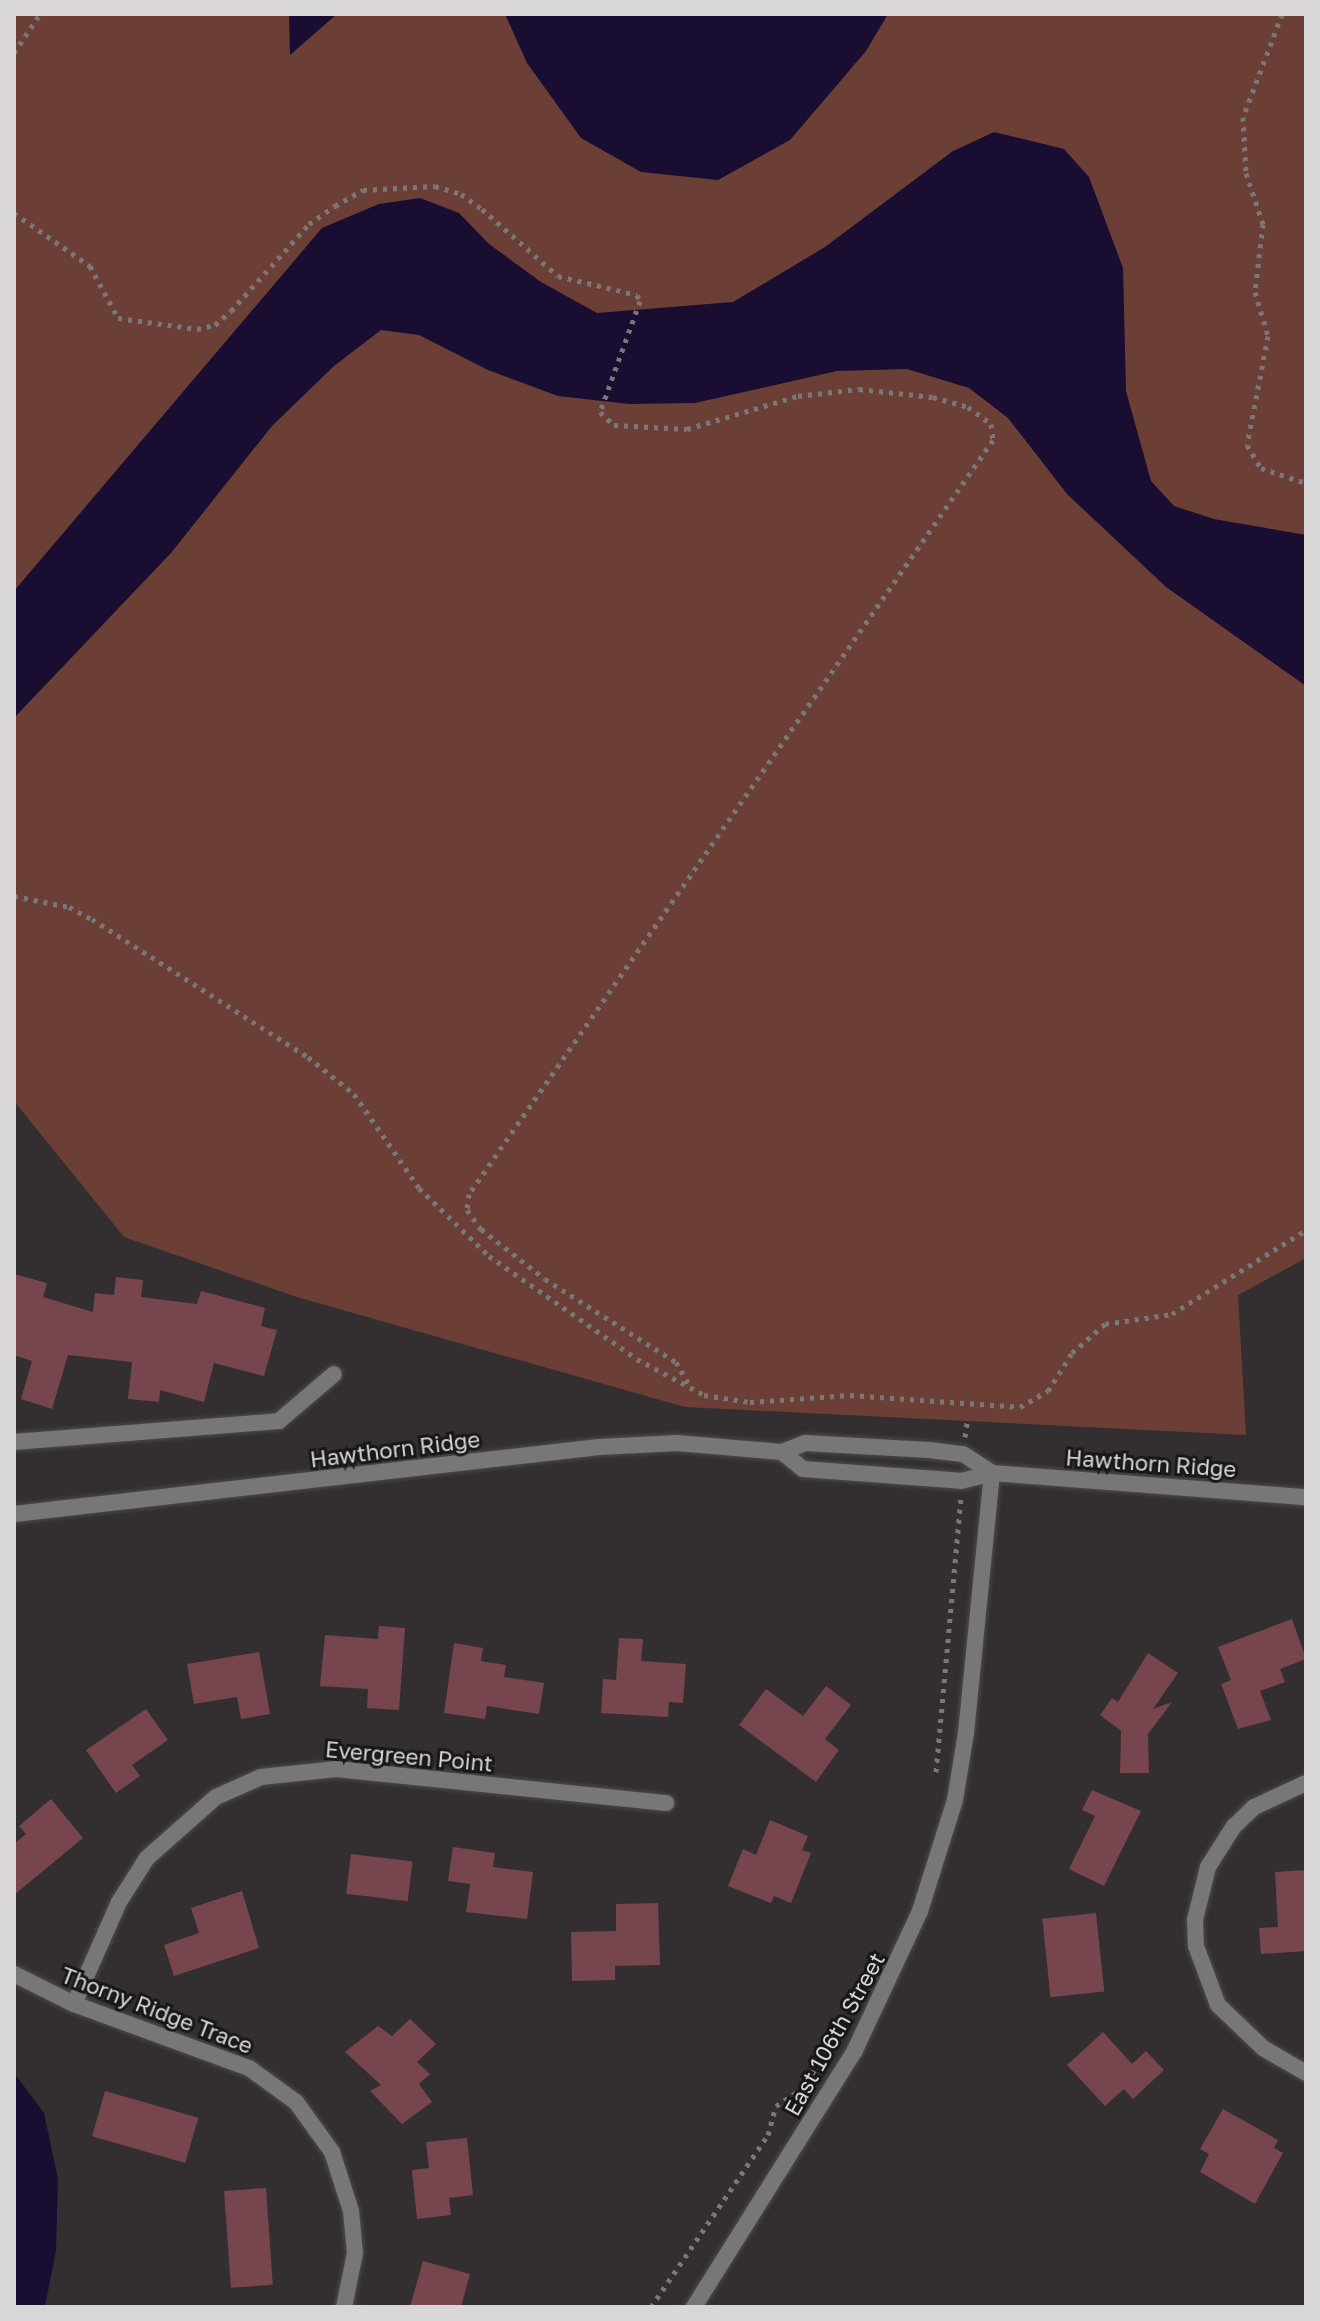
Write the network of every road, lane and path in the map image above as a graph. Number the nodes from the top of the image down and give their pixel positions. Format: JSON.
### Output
{"nodes":[{"id":1,"x":40,"y":14,"type":"edge"},
{"id":2,"x":1282,"y":14,"type":"edge"},
{"id":3,"x":14,"y":53,"type":"edge"},
{"id":4,"x":14,"y":213,"type":"edge"},
{"id":5,"x":1306,"y":483,"type":"edge"},
{"id":6,"x":14,"y":896,"type":"edge"},
{"id":7,"x":1306,"y":1230,"type":"edge"},
{"id":8,"x":334,"y":1374,"type":"dead end"},
{"id":9,"x":692,"y":1390,"type":"junction"},
{"id":10,"x":14,"y":1442,"type":"edge"},
{"id":11,"x":782,"y":1452,"type":"junction"},
{"id":12,"x":992,"y":1473,"type":"junction"},
{"id":13,"x":1306,"y":1497,"type":"edge"},
{"id":14,"x":961,"y":1502,"type":"dead end"},
{"id":15,"x":14,"y":1514,"type":"edge"},
{"id":16,"x":1306,"y":1783,"type":"edge"},
{"id":17,"x":934,"y":1789,"type":"dead end"},
{"id":18,"x":666,"y":1803,"type":"dead end"},
{"id":19,"x":14,"y":1974,"type":"edge"},
{"id":20,"x":74,"y":2004,"type":"junction"},
{"id":21,"x":827,"y":2054,"type":"dead end"},
{"id":22,"x":1306,"y":2073,"type":"edge"},
{"id":23,"x":344,"y":2307,"type":"edge"},
{"id":24,"x":651,"y":2307,"type":"edge"},
{"id":25,"x":694,"y":2307,"type":"edge"}],
"edges":[{"from":1,"to":3,"type":"path"},
{"from":2,"to":5,"type":"path"},
{"from":4,"to":9,"type":"path"},
{"from":6,"to":9,"type":"path"},
{"from":7,"to":9,"type":"path"},
{"from":8,"to":10,"type":"street"},
{"from":11,"to":12,"type":"street","name":"Hawthorn Ridge"},
{"from":11,"to":12,"type":"street","name":"Hawthorn Ridge"},
{"from":11,"to":15,"type":"street","name":"Hawthorn Ridge"},
{"from":12,"to":13,"type":"street","name":"Hawthorn Ridge"},
{"from":12,"to":25,"type":"street","name":"East 106th Street"},
{"from":14,"to":17,"type":"path"},
{"from":16,"to":22,"type":"street"},
{"from":18,"to":20,"type":"street","name":"Evergreen Point"},
{"from":19,"to":20,"type":"street","name":"Thorny Ridge Trace"},
{"from":20,"to":23,"type":"street","name":"Thorny Ridge Trace"},
{"from":21,"to":24,"type":"path"}]}
